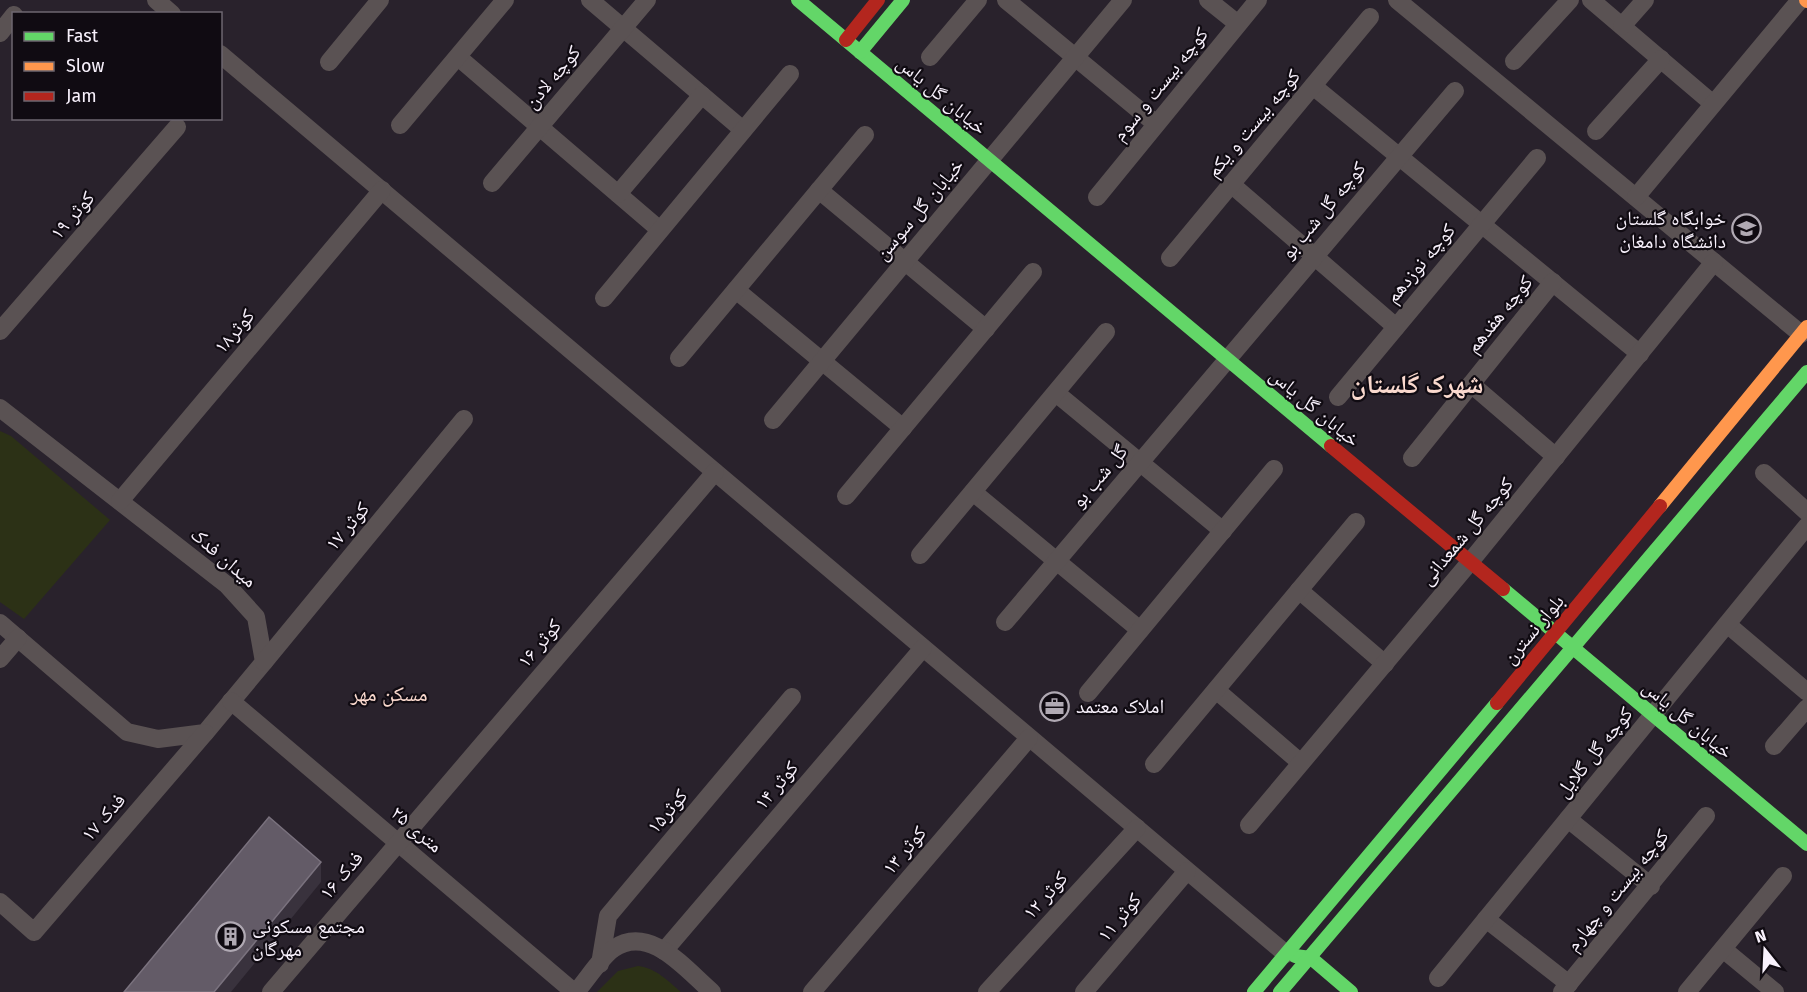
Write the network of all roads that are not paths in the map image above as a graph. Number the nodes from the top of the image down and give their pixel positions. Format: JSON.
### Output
{"nodes":[{"id":1,"x":156,"y":0,"type":"edge"},
{"id":2,"x":381,"y":0,"type":"edge"},
{"id":3,"x":505,"y":0,"type":"edge"},
{"id":4,"x":590,"y":0,"type":"edge"},
{"id":5,"x":647,"y":0,"type":"edge"},
{"id":6,"x":798,"y":0,"type":"edge"},
{"id":7,"x":878,"y":0,"type":"edge"},
{"id":8,"x":903,"y":0,"type":"edge"},
{"id":9,"x":978,"y":0,"type":"edge"},
{"id":10,"x":1006,"y":0,"type":"edge"},
{"id":11,"x":1123,"y":0,"type":"edge"},
{"id":12,"x":1208,"y":0,"type":"edge"},
{"id":13,"x":1258,"y":0,"type":"edge"},
{"id":14,"x":1397,"y":0,"type":"edge"},
{"id":15,"x":1569,"y":0,"type":"edge"},
{"id":16,"x":1591,"y":0,"type":"edge"},
{"id":17,"x":1645,"y":0,"type":"edge"},
{"id":18,"x":1800,"y":0,"type":"edge"},
{"id":19,"x":1418,"y":6,"type":"edge"},
{"id":20,"x":170,"y":12,"type":"edge"},
{"id":21,"x":12,"y":17,"type":"edge"},
{"id":22,"x":1370,"y":17,"type":"dead end"},
{"id":23,"x":1238,"y":24,"type":"junction"},
{"id":24,"x":1622,"y":26,"type":"junction"},
{"id":25,"x":623,"y":28,"type":"junction"},
{"id":26,"x":0,"y":33,"type":"edge"},
{"id":27,"x":846,"y":40,"type":"junction"},
{"id":28,"x":860,"y":52,"type":"junction"},
{"id":29,"x":222,"y":56,"type":"edge"},
{"id":30,"x":458,"y":57,"type":"junction"},
{"id":31,"x":930,"y":57,"type":"dead end"},
{"id":32,"x":1075,"y":57,"type":"junction"},
{"id":33,"x":1661,"y":59,"type":"junction"},
{"id":34,"x":1514,"y":61,"type":"dead end"},
{"id":35,"x":329,"y":63,"type":"dead end"},
{"id":36,"x":790,"y":74,"type":"dead end"},
{"id":37,"x":1313,"y":86,"type":"junction"},
{"id":38,"x":1455,"y":91,"type":"dead end"},
{"id":39,"x":702,"y":95,"type":"junction"},
{"id":40,"x":1712,"y":103,"type":"junction"},
{"id":41,"x":1156,"y":124,"type":"junction"},
{"id":42,"x":400,"y":125,"type":"dead end"},
{"id":43,"x":177,"y":127,"type":"dead end"},
{"id":44,"x":540,"y":127,"type":"junction"},
{"id":45,"x":743,"y":130,"type":"junction"},
{"id":46,"x":1596,"y":131,"type":"dead end"},
{"id":47,"x":865,"y":135,"type":"dead end"},
{"id":48,"x":1398,"y":158,"type":"junction"},
{"id":49,"x":1537,"y":159,"type":"dead end"},
{"id":50,"x":989,"y":160,"type":"junction"},
{"id":51,"x":492,"y":183,"type":"dead end"},
{"id":52,"x":1231,"y":184,"type":"junction"},
{"id":53,"x":382,"y":190,"type":"junction"},
{"id":54,"x":819,"y":190,"type":"junction"},
{"id":55,"x":618,"y":194,"type":"junction"},
{"id":56,"x":1097,"y":197,"type":"dead end"},
{"id":57,"x":1636,"y":197,"type":"junction"},
{"id":58,"x":1482,"y":224,"type":"junction"},
{"id":59,"x":660,"y":230,"type":"junction"},
{"id":60,"x":1314,"y":256,"type":"junction"},
{"id":61,"x":1170,"y":258,"type":"dead end"},
{"id":62,"x":905,"y":261,"type":"junction"},
{"id":63,"x":1714,"y":262,"type":"junction"},
{"id":64,"x":1033,"y":272,"type":"dead end"},
{"id":65,"x":1553,"y":282,"type":"junction"},
{"id":66,"x":736,"y":290,"type":"junction"},
{"id":67,"x":604,"y":298,"type":"dead end"},
{"id":68,"x":1396,"y":327,"type":"junction"},
{"id":69,"x":986,"y":328,"type":"junction"},
{"id":70,"x":0,"y":331,"type":"edge"},
{"id":71,"x":1804,"y":331,"type":"edge"},
{"id":72,"x":1106,"y":332,"type":"dead end"},
{"id":73,"x":1640,"y":354,"type":"junction"},
{"id":74,"x":679,"y":358,"type":"dead end"},
{"id":75,"x":1227,"y":358,"type":"junction"},
{"id":76,"x":822,"y":361,"type":"junction"},
{"id":77,"x":1807,"y":372,"type":"edge"},
{"id":78,"x":1471,"y":384,"type":"junction"},
{"id":79,"x":1056,"y":393,"type":"junction"},
{"id":80,"x":1338,"y":397,"type":"dead end"},
{"id":81,"x":0,"y":408,"type":"edge"},
{"id":82,"x":464,"y":419,"type":"dead end"},
{"id":83,"x":773,"y":420,"type":"dead end"},
{"id":84,"x":903,"y":428,"type":"junction"},
{"id":85,"x":1556,"y":457,"type":"junction"},
{"id":86,"x":1412,"y":458,"type":"dead end"},
{"id":87,"x":1139,"y":462,"type":"junction"},
{"id":88,"x":1274,"y":469,"type":"dead end"},
{"id":89,"x":715,"y":472,"type":"junction"},
{"id":90,"x":1764,"y":472,"type":"dead end"},
{"id":91,"x":973,"y":492,"type":"junction"},
{"id":92,"x":846,"y":496,"type":"dead end"},
{"id":93,"x":120,"y":501,"type":"junction"},
{"id":94,"x":1807,"y":512,"type":"edge"},
{"id":95,"x":1356,"y":522,"type":"dead end"},
{"id":96,"x":1807,"y":526,"type":"edge"},
{"id":97,"x":1223,"y":531,"type":"junction"},
{"id":98,"x":920,"y":555,"type":"dead end"},
{"id":99,"x":1056,"y":561,"type":"junction"},
{"id":100,"x":1470,"y":562,"type":"junction"},
{"id":101,"x":1299,"y":590,"type":"junction"},
{"id":102,"x":1005,"y":622,"type":"dead end"},
{"id":103,"x":0,"y":623,"type":"edge"},
{"id":104,"x":1727,"y":624,"type":"junction"},
{"id":105,"x":1140,"y":630,"type":"junction"},
{"id":106,"x":1555,"y":633,"type":"junction"},
{"id":107,"x":18,"y":638,"type":"junction"},
{"id":108,"x":922,"y":648,"type":"junction"},
{"id":109,"x":1574,"y":649,"type":"junction"},
{"id":110,"x":0,"y":659,"type":"edge"},
{"id":111,"x":264,"y":662,"type":"junction"},
{"id":112,"x":1385,"y":664,"type":"junction"},
{"id":113,"x":1216,"y":690,"type":"junction"},
{"id":114,"x":1807,"y":692,"type":"edge"},
{"id":115,"x":1088,"y":693,"type":"dead end"},
{"id":116,"x":792,"y":697,"type":"dead end"},
{"id":117,"x":231,"y":701,"type":"junction"},
{"id":118,"x":1807,"y":708,"type":"edge"},
{"id":119,"x":1653,"y":715,"type":"junction"},
{"id":120,"x":206,"y":733,"type":"junction"},
{"id":121,"x":1029,"y":738,"type":"junction"},
{"id":122,"x":1774,"y":746,"type":"dead end"},
{"id":123,"x":1301,"y":763,"type":"junction"},
{"id":124,"x":1154,"y":764,"type":"dead end"},
{"id":125,"x":1707,"y":816,"type":"dead end"},
{"id":126,"x":1568,"y":819,"type":"junction"},
{"id":127,"x":1249,"y":825,"type":"dead end"},
{"id":128,"x":1137,"y":828,"type":"junction"},
{"id":129,"x":398,"y":843,"type":"junction"},
{"id":130,"x":1807,"y":844,"type":"edge"},
{"id":131,"x":1187,"y":871,"type":"junction"},
{"id":132,"x":1783,"y":876,"type":"dead end"},
{"id":133,"x":1651,"y":886,"type":"junction"},
{"id":134,"x":0,"y":902,"type":"edge"},
{"id":135,"x":1486,"y":919,"type":"junction"},
{"id":136,"x":1723,"y":949,"type":"junction"},
{"id":137,"x":664,"y":951,"type":"junction"},
{"id":138,"x":1286,"y":954,"type":"junction"},
{"id":139,"x":1311,"y":958,"type":"junction"},
{"id":140,"x":600,"y":964,"type":"junction"},
{"id":141,"x":1438,"y":978,"type":"dead end"},
{"id":142,"x":1291,"y":979,"type":"junction"},
{"id":143,"x":1566,"y":988,"type":"edge"},
{"id":144,"x":271,"y":992,"type":"edge"},
{"id":145,"x":575,"y":992,"type":"edge"},
{"id":146,"x":712,"y":992,"type":"edge"},
{"id":147,"x":812,"y":992,"type":"edge"},
{"id":148,"x":987,"y":992,"type":"edge"},
{"id":149,"x":1084,"y":992,"type":"edge"},
{"id":150,"x":1254,"y":992,"type":"edge"},
{"id":151,"x":1280,"y":992,"type":"edge"},
{"id":152,"x":1305,"y":992,"type":"edge"},
{"id":153,"x":1351,"y":992,"type":"edge"},
{"id":154,"x":1687,"y":992,"type":"edge"},
{"id":155,"x":1775,"y":992,"type":"edge"}],
"edges":[{"from":1,"to":20,"type":"street"},
{"from":2,"to":35,"type":"street"},
{"from":3,"to":30,"type":"street"},
{"from":4,"to":25,"type":"street"},
{"from":5,"to":25,"type":"street","name":"کوچه لادن"},
{"from":6,"to":27,"type":"street","name":"خیابان گل یاس"},
{"from":7,"to":27,"type":"street"},
{"from":8,"to":28,"type":"street"},
{"from":9,"to":31,"type":"street"},
{"from":10,"to":32,"type":"street"},
{"from":11,"to":32,"type":"street","name":"خیابان گل سوسن"},
{"from":12,"to":23,"type":"street"},
{"from":13,"to":23,"type":"street","name":"کوچه بیست و سوم"},
{"from":14,"to":19,"type":"street"},
{"from":15,"to":34,"type":"street"},
{"from":16,"to":24,"type":"street"},
{"from":17,"to":24,"type":"street"},
{"from":18,"to":40,"type":"street"},
{"from":19,"to":57,"type":"street"},
{"from":21,"to":26,"type":"street"},
{"from":22,"to":37,"type":"street","name":"کوچه بیست و یکم"},
{"from":23,"to":41,"type":"street","name":"کوچه بیست و سوم"},
{"from":24,"to":33,"type":"street"},
{"from":25,"to":39,"type":"street"},
{"from":25,"to":44,"type":"street","name":"کوچه لادن"},
{"from":27,"to":28,"type":"street","name":"خیابان گل یاس"},
{"from":28,"to":50,"type":"street","name":"خیابان گل یاس"},
{"from":29,"to":53,"type":"street"},
{"from":30,"to":42,"type":"street"},
{"from":30,"to":44,"type":"street"},
{"from":32,"to":41,"type":"street"},
{"from":32,"to":50,"type":"street","name":"خیابان گل سوسن"},
{"from":33,"to":40,"type":"street"},
{"from":33,"to":46,"type":"street"},
{"from":36,"to":45,"type":"street"},
{"from":37,"to":48,"type":"street"},
{"from":37,"to":52,"type":"street","name":"کوچه بیست و یکم"},
{"from":38,"to":48,"type":"street","name":"کوچه گل شب بو"},
{"from":39,"to":45,"type":"street"},
{"from":39,"to":55,"type":"street"},
{"from":40,"to":57,"type":"street"},
{"from":41,"to":56,"type":"street","name":"کوچه بیست و سوم"},
{"from":43,"to":70,"type":"street","name":"کوثر ۱۹"},
{"from":44,"to":51,"type":"street","name":"کوچه لادن"},
{"from":44,"to":55,"type":"street"},
{"from":45,"to":59,"type":"street"},
{"from":47,"to":54,"type":"street"},
{"from":48,"to":58,"type":"street"},
{"from":48,"to":60,"type":"street","name":"کوچه گل شب بو"},
{"from":49,"to":58,"type":"street","name":"کوچه نوزدهم"},
{"from":50,"to":62,"type":"street","name":"خیابان گل سوسن"},
{"from":50,"to":75,"type":"street","name":"خیابان گل یاس"},
{"from":52,"to":60,"type":"street"},
{"from":52,"to":61,"type":"street","name":"کوچه بیست و یکم"},
{"from":53,"to":89,"type":"street"},
{"from":53,"to":93,"type":"street","name":"کوثر۱۸"},
{"from":54,"to":62,"type":"street"},
{"from":54,"to":66,"type":"street"},
{"from":55,"to":59,"type":"street"},
{"from":57,"to":63,"type":"street"},
{"from":58,"to":65,"type":"street"},
{"from":58,"to":68,"type":"street","name":"کوچه نوزدهم"},
{"from":59,"to":67,"type":"street"},
{"from":60,"to":68,"type":"street"},
{"from":60,"to":75,"type":"street","name":"کوچه گل شب بو"},
{"from":62,"to":69,"type":"street"},
{"from":62,"to":76,"type":"street","name":"خیابان گل سوسن"},
{"from":63,"to":71,"type":"street"},
{"from":63,"to":73,"type":"street","name":"کوچه گل شمعدانی"},
{"from":64,"to":69,"type":"street"},
{"from":65,"to":73,"type":"street"},
{"from":65,"to":78,"type":"street","name":"کوچه هفدهم"},
{"from":66,"to":74,"type":"street"},
{"from":66,"to":76,"type":"street"},
{"from":68,"to":80,"type":"street","name":"کوچه نوزدهم"},
{"from":69,"to":84,"type":"street"},
{"from":71,"to":106,"type":"street","name":"بلوار نسترن"},
{"from":72,"to":79,"type":"street"},
{"from":73,"to":85,"type":"street","name":"کوچه گل شمعدانی"},
{"from":75,"to":87,"type":"street","name":"گل شب بو"},
{"from":75,"to":100,"type":"street","name":"خیابان گل یاس"},
{"from":76,"to":83,"type":"street","name":"خیابان گل سوسن"},
{"from":76,"to":84,"type":"street"},
{"from":77,"to":109,"type":"street"},
{"from":78,"to":85,"type":"street"},
{"from":78,"to":86,"type":"street","name":"کوچه هفدهم"},
{"from":79,"to":87,"type":"street"},
{"from":79,"to":91,"type":"street"},
{"from":81,"to":93,"type":"street","name":"میدان فدک"},
{"from":82,"to":111,"type":"street","name":"کوثر ۱۷"},
{"from":84,"to":92,"type":"street"},
{"from":85,"to":100,"type":"street","name":"کوچه گل شمعدانی"},
{"from":87,"to":97,"type":"street"},
{"from":87,"to":99,"type":"street","name":"گل شب بو"},
{"from":88,"to":97,"type":"street"},
{"from":89,"to":108,"type":"street"},
{"from":89,"to":129,"type":"street","name":"کوثر ۱۶"},
{"from":90,"to":94,"type":"street"},
{"from":91,"to":98,"type":"street"},
{"from":91,"to":99,"type":"street"},
{"from":93,"to":111,"type":"street","name":"میدان فدک"},
{"from":95,"to":101,"type":"street"},
{"from":96,"to":104,"type":"street","name":"کوچه گل گلایل"},
{"from":97,"to":105,"type":"street"},
{"from":99,"to":102,"type":"street","name":"گل شب بو"},
{"from":99,"to":105,"type":"street"},
{"from":100,"to":106,"type":"street","name":"خیابان گل یاس"},
{"from":100,"to":112,"type":"street","name":"کوچه گل شمعدانی"},
{"from":101,"to":112,"type":"street"},
{"from":101,"to":113,"type":"street"},
{"from":103,"to":107,"type":"street"},
{"from":104,"to":114,"type":"street"},
{"from":104,"to":119,"type":"street","name":"کوچه گل گلایل"},
{"from":105,"to":115,"type":"street"},
{"from":106,"to":109,"type":"street","name":"خیابان گل یاس"},
{"from":106,"to":138,"type":"street","name":"بلوار نسترن"},
{"from":107,"to":110,"type":"street"},
{"from":107,"to":120,"type":"street"},
{"from":108,"to":121,"type":"street"},
{"from":108,"to":137,"type":"street","name":"کوثر ۱۴"},
{"from":109,"to":119,"type":"street","name":"خیابان گل یاس"},
{"from":109,"to":139,"type":"street"},
{"from":111,"to":117,"type":"street"},
{"from":112,"to":123,"type":"street","name":"کوچه گل شمعدانی"},
{"from":113,"to":123,"type":"street"},
{"from":113,"to":124,"type":"street"},
{"from":116,"to":140,"type":"street","name":"کوثر۱۵"},
{"from":117,"to":120,"type":"street"},
{"from":117,"to":129,"type":"street","name":"۲۵ متری"},
{"from":118,"to":122,"type":"street"},
{"from":119,"to":126,"type":"street","name":"کوچه گل گلایل"},
{"from":119,"to":130,"type":"street","name":"خیابان گل یاس"},
{"from":120,"to":134,"type":"street","name":"فدک ۱۷"},
{"from":121,"to":128,"type":"street"},
{"from":121,"to":147,"type":"street","name":"کوثر ۱۳"},
{"from":123,"to":127,"type":"street","name":"کوچه گل شمعدانی"},
{"from":125,"to":133,"type":"street","name":"کوچه بیست و چهارم"},
{"from":126,"to":133,"type":"street"},
{"from":126,"to":135,"type":"street","name":"کوچه گل گلایل"},
{"from":128,"to":131,"type":"street"},
{"from":128,"to":148,"type":"street","name":"کوثر ۱۲"},
{"from":129,"to":144,"type":"street","name":"فدک ۱۶"},
{"from":129,"to":145,"type":"street","name":"۲۵ متری"},
{"from":131,"to":138,"type":"street"},
{"from":131,"to":149,"type":"street","name":"کوثر ۱۱"},
{"from":132,"to":136,"type":"street"},
{"from":133,"to":143,"type":"street","name":"کوچه بیست و چهارم"},
{"from":135,"to":141,"type":"street","name":"کوچه گل گلایل"},
{"from":135,"to":143,"type":"street"},
{"from":136,"to":154,"type":"street"},
{"from":136,"to":155,"type":"street"},
{"from":137,"to":140,"type":"street"},
{"from":137,"to":146,"type":"street"},
{"from":138,"to":139,"type":"street"},
{"from":138,"to":142,"type":"street"},
{"from":138,"to":150,"type":"street","name":"بلوار نسترن"},
{"from":139,"to":142,"type":"street"},
{"from":139,"to":153,"type":"street"},
{"from":140,"to":145,"type":"street"},
{"from":142,"to":151,"type":"street"},
{"from":142,"to":152,"type":"street"}]}
